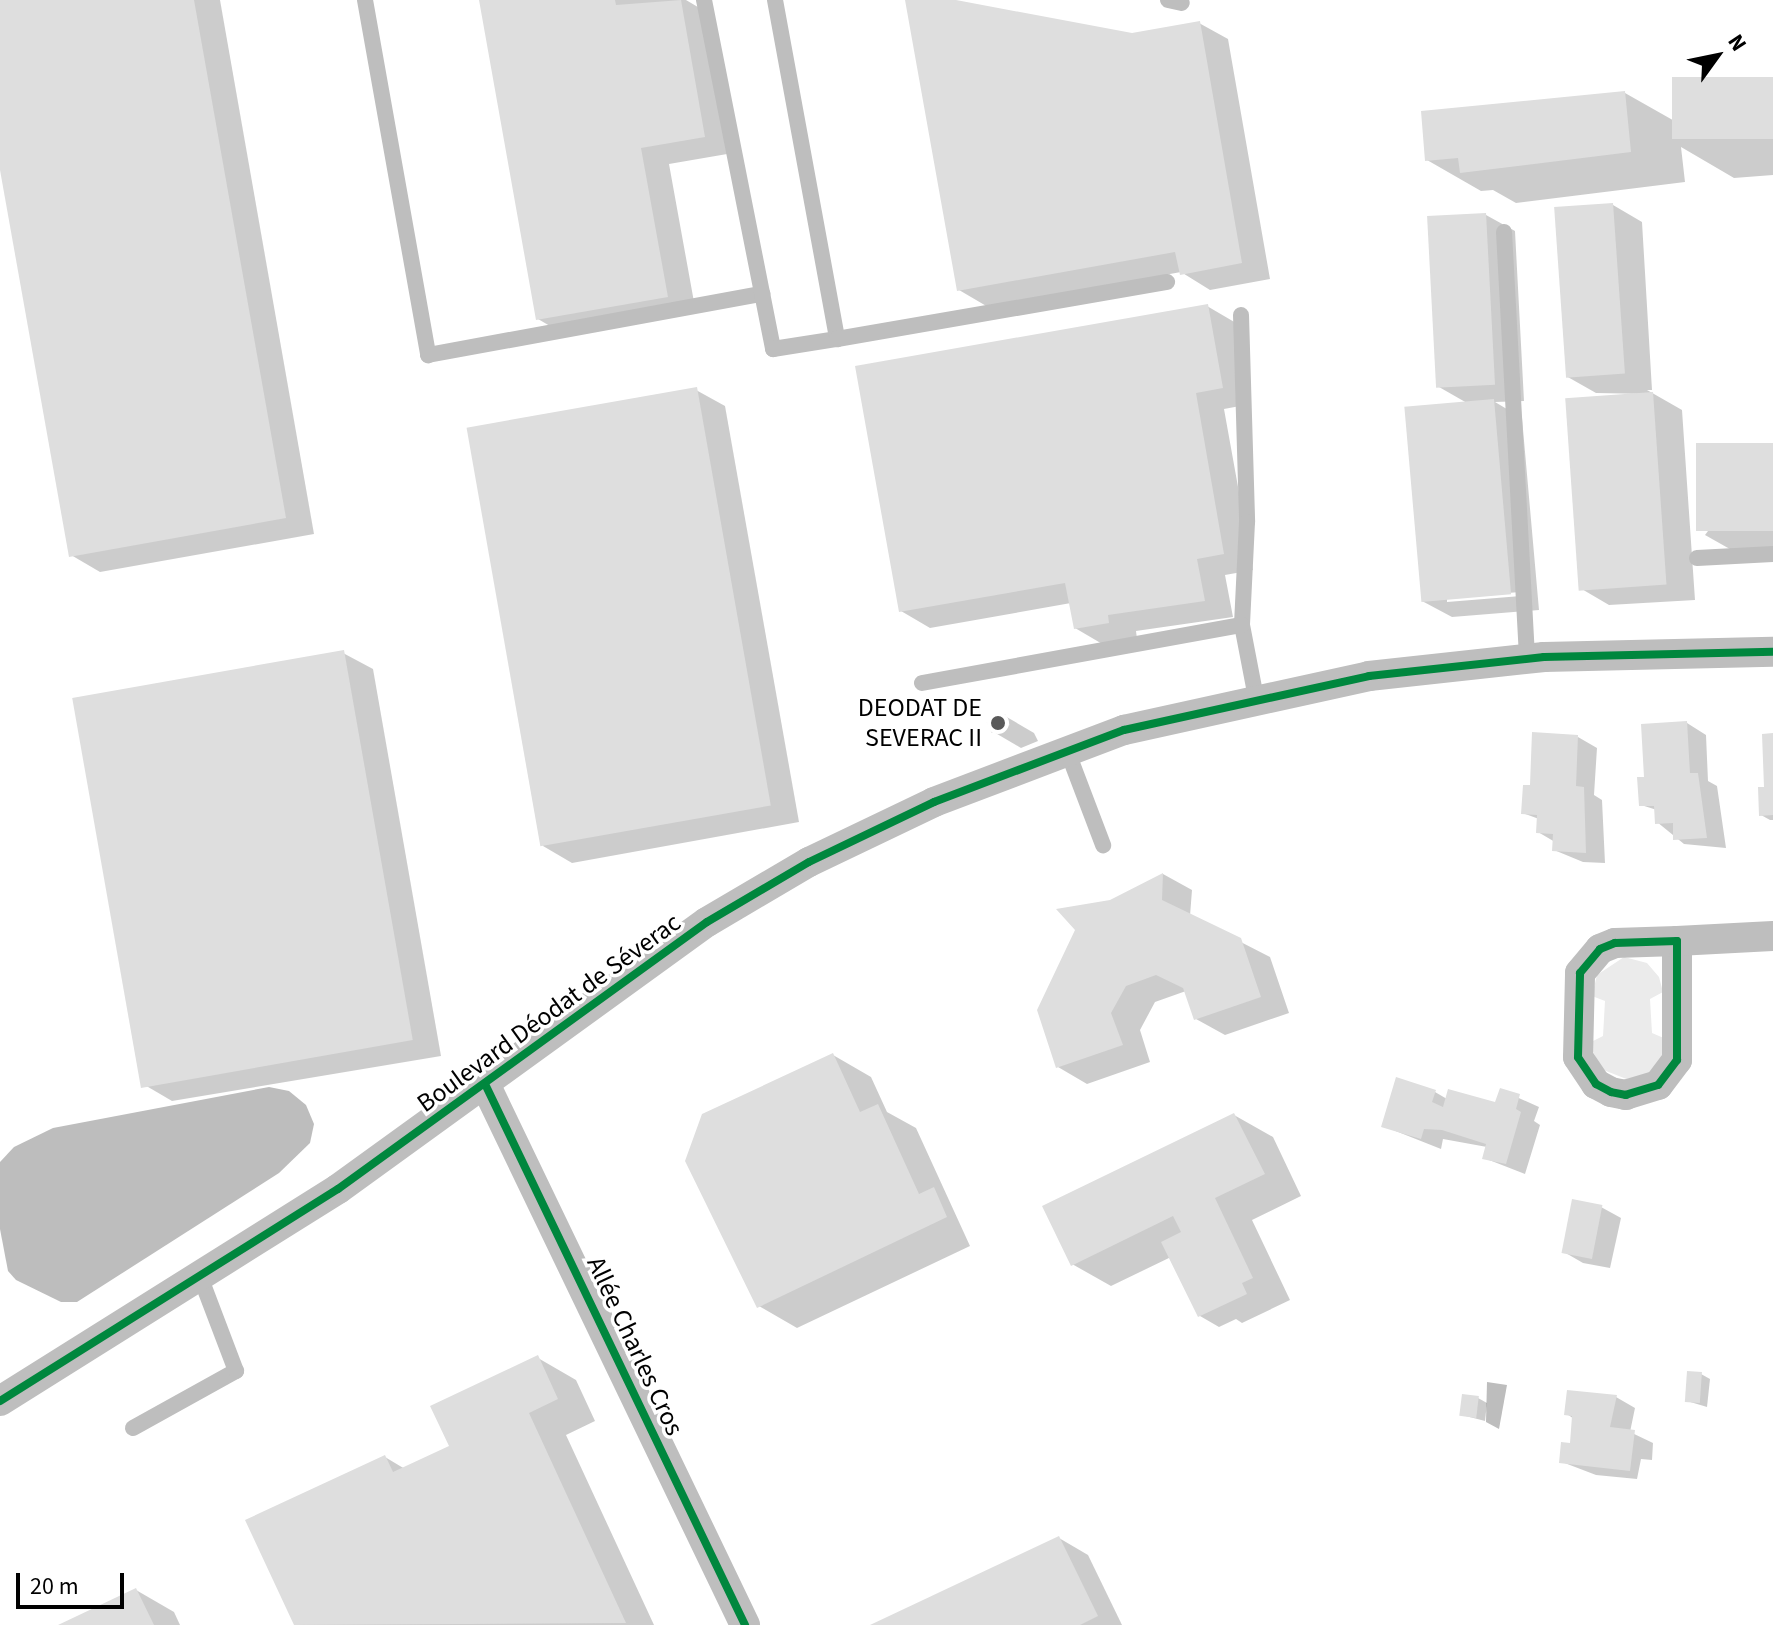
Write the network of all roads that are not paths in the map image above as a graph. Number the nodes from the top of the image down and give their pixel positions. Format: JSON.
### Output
{"nodes":[{"id":1,"x":365,"y":0,"type":"edge"},
{"id":2,"x":704,"y":0,"type":"edge"},
{"id":3,"x":775,"y":0,"type":"edge"},
{"id":4,"x":1504,"y":232,"type":"dead end"},
{"id":5,"x":1167,"y":282,"type":"dead end"},
{"id":6,"x":762,"y":294,"type":"junction"},
{"id":7,"x":1241,"y":315,"type":"dead end"},
{"id":8,"x":837,"y":339,"type":"junction"},
{"id":9,"x":1773,"y":554,"type":"edge"},
{"id":10,"x":1697,"y":558,"type":"dead end"},
{"id":11,"x":1242,"y":625,"type":"junction"},
{"id":12,"x":1773,"y":652,"type":"edge"},
{"id":13,"x":1527,"y":659,"type":"junction"},
{"id":14,"x":922,"y":683,"type":"dead end"},
{"id":15,"x":1256,"y":698,"type":"junction"},
{"id":16,"x":1067,"y":750,"type":"junction"},
{"id":17,"x":1103,"y":845,"type":"dead end"},
{"id":18,"x":1773,"y":936,"type":"edge"},
{"id":19,"x":1677,"y":941,"type":"junction"},
{"id":20,"x":486,"y":1086,"type":"junction"},
{"id":21,"x":201,"y":1279,"type":"junction"},
{"id":22,"x":0,"y":1401,"type":"edge"},
{"id":23,"x":133,"y":1428,"type":"dead end"},
{"id":24,"x":745,"y":1625,"type":"edge"}],
"edges":[{"from":1,"to":6,"type":"lane"},
{"from":2,"to":6,"type":"lane"},
{"from":3,"to":8,"type":"lane"},
{"from":4,"to":13,"type":"lane"},
{"from":5,"to":8,"type":"lane"},
{"from":6,"to":8,"type":"lane"},
{"from":7,"to":11,"type":"lane"},
{"from":9,"to":10,"type":"lane"},
{"from":11,"to":14,"type":"lane"},
{"from":11,"to":15,"type":"lane"},
{"from":12,"to":13,"type":"street","name":"Boulevard Déodat de Séverac"},
{"from":13,"to":15,"type":"street","name":"Boulevard Déodat de Séverac"},
{"from":15,"to":16,"type":"street","name":"Boulevard Déodat de Séverac"},
{"from":16,"to":17,"type":"lane"},
{"from":16,"to":20,"type":"street","name":"Boulevard Déodat de Séverac"},
{"from":18,"to":19,"type":"street"},
{"from":19,"to":19,"type":"street"},
{"from":20,"to":21,"type":"street","name":"Boulevard Déodat de Séverac"},
{"from":20,"to":24,"type":"street","name":"Allée Charles Cros"},
{"from":21,"to":22,"type":"street","name":"Boulevard Déodat de Séverac"},
{"from":21,"to":23,"type":"lane"}]}
